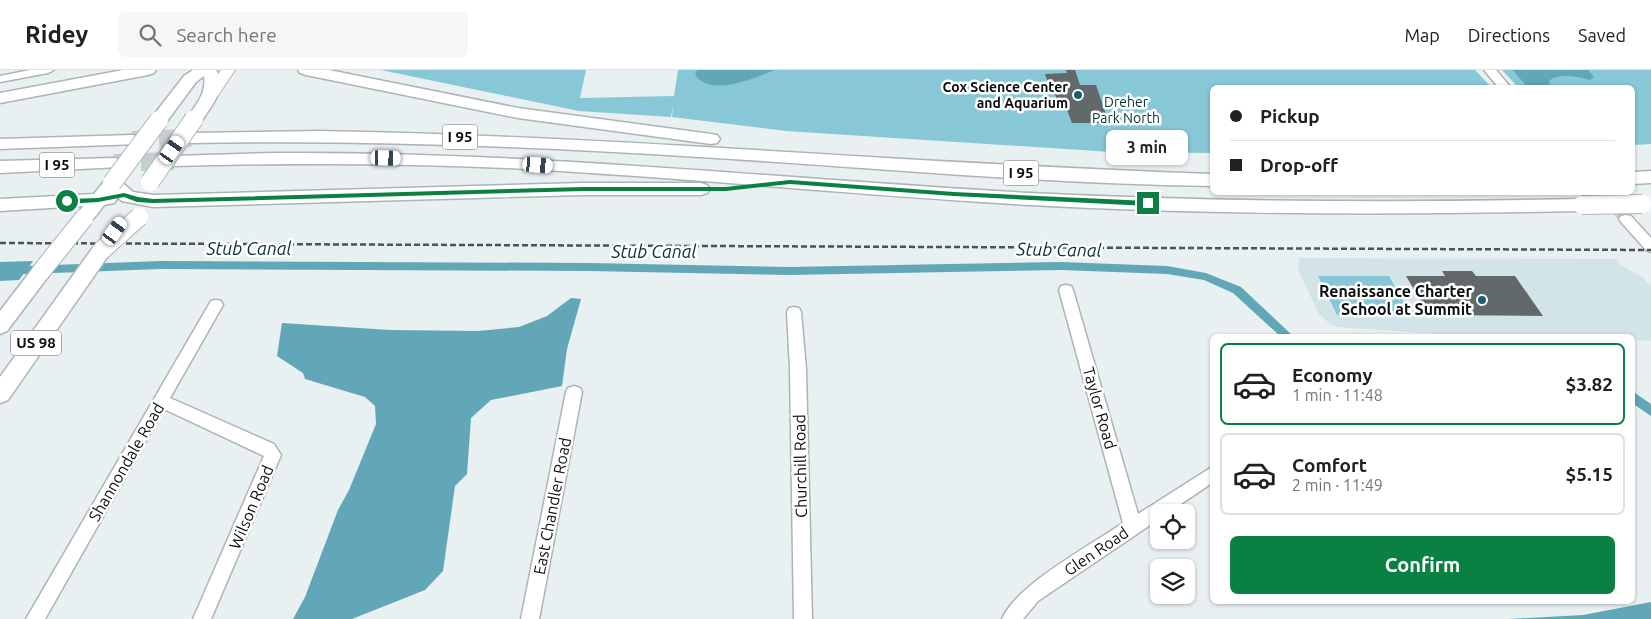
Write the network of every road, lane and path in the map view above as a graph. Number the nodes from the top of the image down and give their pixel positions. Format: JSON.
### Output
{"nodes":[{"id":1,"x":48,"y":70,"type":"edge"},
{"id":2,"x":148,"y":70,"type":"edge"},
{"id":3,"x":208,"y":70,"type":"edge"},
{"id":4,"x":228,"y":70,"type":"edge"},
{"id":5,"x":306,"y":70,"type":"edge"},
{"id":6,"x":1490,"y":70,"type":"edge"},
{"id":7,"x":18,"y":73,"type":"edge"},
{"id":8,"x":197,"y":73,"type":"edge"},
{"id":9,"x":0,"y":80,"type":"edge"},
{"id":10,"x":1503,"y":85,"type":"edge"},
{"id":11,"x":212,"y":94,"type":"junction"},
{"id":12,"x":0,"y":98,"type":"edge"},
{"id":13,"x":191,"y":138,"type":"tunnel mouth"},
{"id":14,"x":132,"y":140,"type":"tunnel mouth"},
{"id":15,"x":0,"y":144,"type":"edge"},
{"id":16,"x":794,"y":158,"type":"junction"},
{"id":17,"x":174,"y":161,"type":"tunnel mouth"},
{"id":18,"x":114,"y":163,"type":"tunnel mouth"},
{"id":19,"x":0,"y":167,"type":"edge"},
{"id":20,"x":1651,"y":177,"type":"edge"},
{"id":21,"x":1635,"y":178,"type":"edge"},
{"id":22,"x":1210,"y":180,"type":"edge"},
{"id":23,"x":790,"y":182,"type":"junction"},
{"id":24,"x":98,"y":200,"type":"junction"},
{"id":25,"x":48,"y":202,"type":"junction"},
{"id":26,"x":127,"y":202,"type":"junction"},
{"id":27,"x":1646,"y":204,"type":"edge"},
{"id":28,"x":0,"y":205,"type":"edge"},
{"id":29,"x":76,"y":218,"type":"junction"},
{"id":30,"x":1626,"y":219,"type":"tunnel mouth"},
{"id":31,"x":1651,"y":247,"type":"edge"},
{"id":32,"x":1066,"y":290,"type":"dead end"},
{"id":33,"x":216,"y":305,"type":"dead end"},
{"id":34,"x":794,"y":312,"type":"dead end"},
{"id":35,"x":0,"y":326,"type":"edge"},
{"id":36,"x":574,"y":392,"type":"dead end"},
{"id":37,"x":0,"y":394,"type":"edge"},
{"id":38,"x":161,"y":401,"type":"junction"},
{"id":39,"x":1210,"y":475,"type":"edge"},
{"id":40,"x":1133,"y":526,"type":"junction"},
{"id":41,"x":35,"y":619,"type":"edge"},
{"id":42,"x":202,"y":619,"type":"edge"},
{"id":43,"x":530,"y":619,"type":"edge"},
{"id":44,"x":803,"y":619,"type":"edge"},
{"id":45,"x":1011,"y":619,"type":"edge"}],
"edges":[{"from":1,"to":7,"type":"street"},
{"from":2,"to":12,"type":"highway"},
{"from":3,"to":11,"type":"highway"},
{"from":4,"to":11,"type":"main road"},
{"from":5,"to":16,"type":"highway"},
{"from":6,"to":10,"type":"street"},
{"from":7,"to":9,"type":"street"},
{"from":8,"to":26,"type":"highway","number":"US 98","bridge":true},
{"from":11,"to":26,"type":"highway","bridge":true},
{"from":13,"to":16,"type":"highway","number":"I 95"},
{"from":14,"to":15,"type":"highway","number":"I 95"},
{"from":16,"to":22,"type":"highway","number":"I 95"},
{"from":17,"to":23,"type":"highway","number":"I 95"},
{"from":18,"to":19,"type":"highway","number":"I 95"},
{"from":20,"to":21,"type":"highway"},
{"from":23,"to":26,"type":"highway"},
{"from":23,"to":27,"type":"highway","number":"I 95","bridge":true},
{"from":24,"to":25,"type":"highway"},
{"from":24,"to":26,"type":"highway"},
{"from":24,"to":29,"type":"highway"},
{"from":25,"to":28,"type":"highway"},
{"from":25,"to":29,"type":"highway"},
{"from":26,"to":37,"type":"highway","number":"US 98","bridge":true},
{"from":29,"to":35,"type":"highway","number":"US 98","bridge":true},
{"from":30,"to":31,"type":"street"},
{"from":32,"to":40,"type":"street","name":"Taylor Road"},
{"from":33,"to":38,"type":"street","name":"Shannondale Road"},
{"from":34,"to":44,"type":"street","name":"Churchill Road"},
{"from":36,"to":43,"type":"street","name":"East Chandler Road"},
{"from":38,"to":41,"type":"street","name":"Shannondale Road"},
{"from":38,"to":42,"type":"street","name":"Wilson Road"},
{"from":39,"to":40,"type":"street","name":"Glen Road"},
{"from":40,"to":45,"type":"street","name":"Glen Road"}]}
